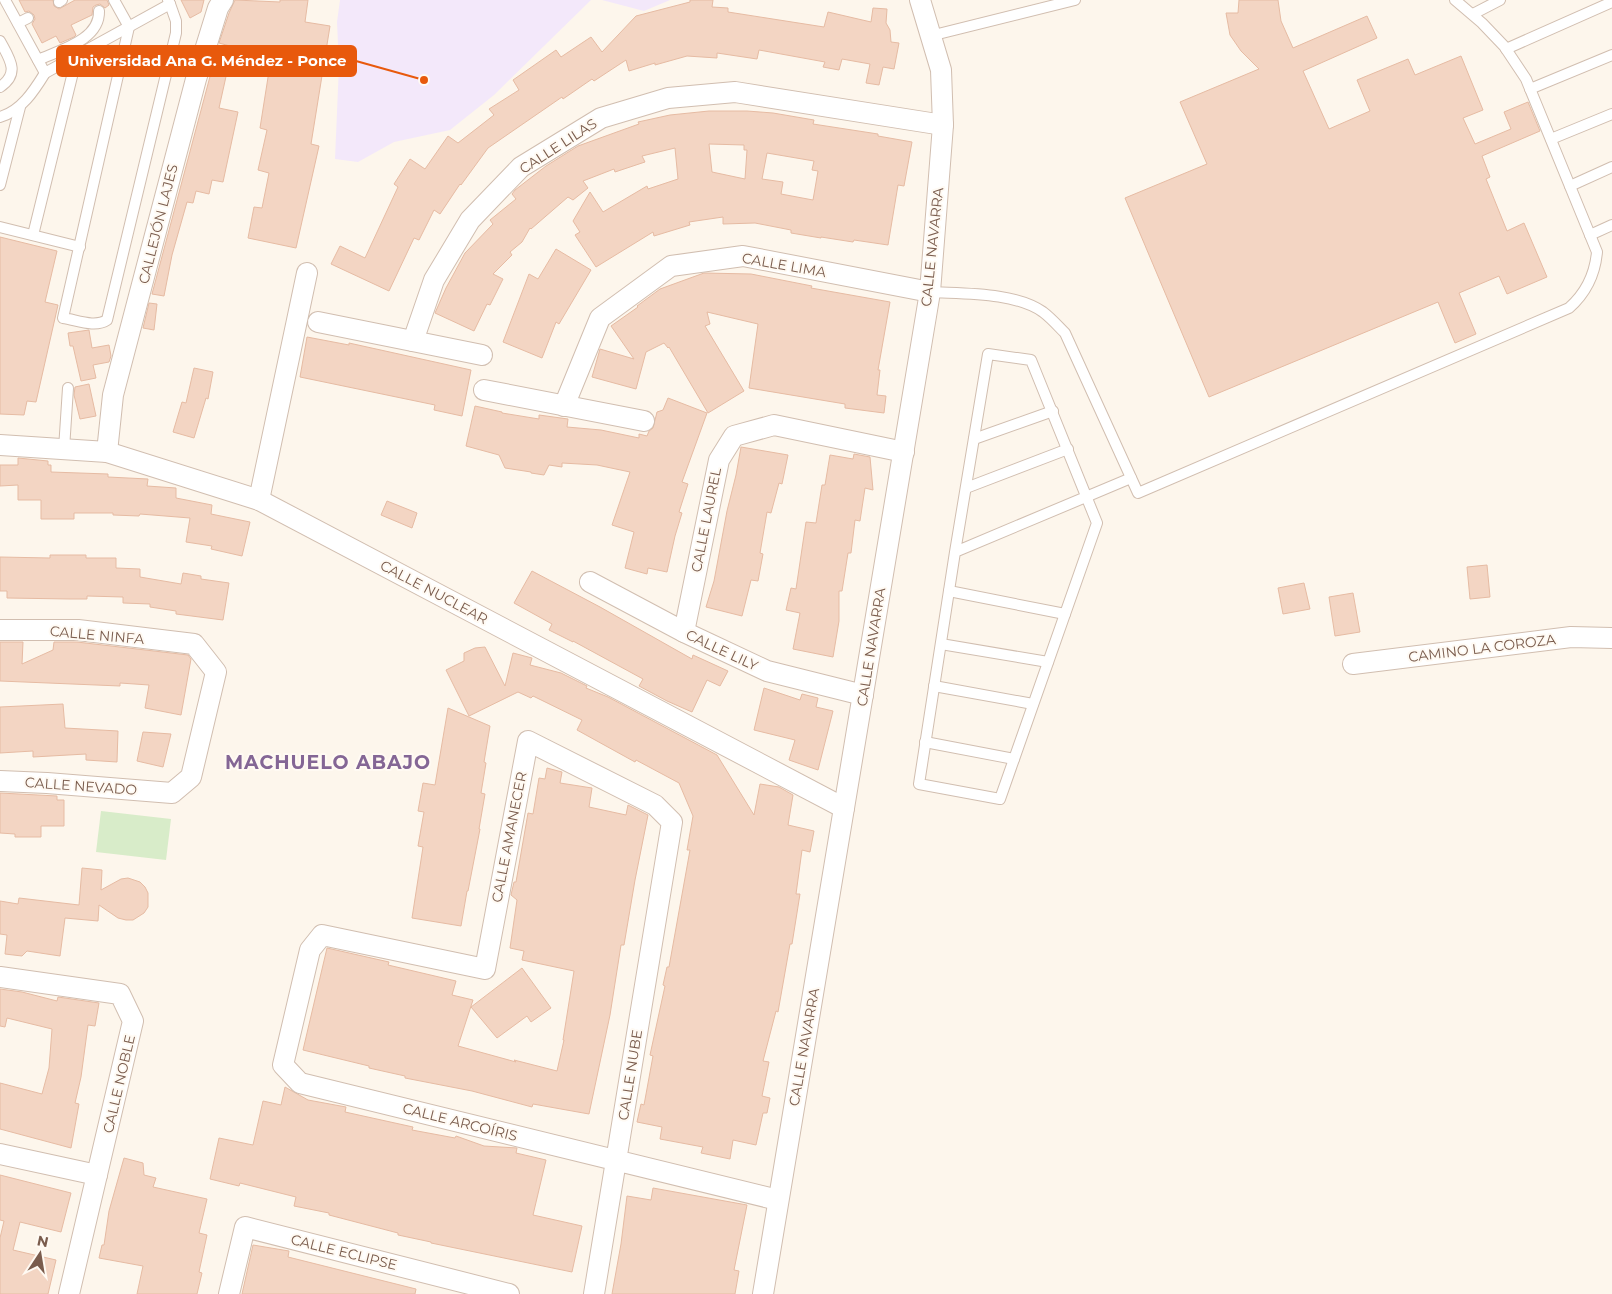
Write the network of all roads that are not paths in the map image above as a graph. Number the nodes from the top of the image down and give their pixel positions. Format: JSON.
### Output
{"nodes":[{"id":1,"x":114,"y":0,"type":"edge"},
{"id":2,"x":223,"y":0,"type":"edge"},
{"id":3,"x":920,"y":0,"type":"edge"},
{"id":4,"x":1075,"y":0,"type":"edge"},
{"id":5,"x":1455,"y":0,"type":"edge"},
{"id":6,"x":1500,"y":0,"type":"edge"},
{"id":7,"x":8,"y":1,"type":"edge"},
{"id":8,"x":169,"y":2,"type":"edge"},
{"id":9,"x":1612,"y":2,"type":"edge"},
{"id":10,"x":99,"y":11,"type":"dead end"},
{"id":11,"x":1473,"y":14,"type":"junction"},
{"id":12,"x":28,"y":18,"type":"dead end"},
{"id":13,"x":18,"y":23,"type":"junction"},
{"id":14,"x":129,"y":27,"type":"junction"},
{"id":15,"x":930,"y":36,"type":"junction"},
{"id":16,"x":0,"y":41,"type":"edge"},
{"id":17,"x":1506,"y":49,"type":"junction"},
{"id":18,"x":1612,"y":55,"type":"edge"},
{"id":19,"x":77,"y":56,"type":"junction"},
{"id":20,"x":38,"y":60,"type":"junction"},
{"id":21,"x":45,"y":73,"type":"junction"},
{"id":22,"x":0,"y":87,"type":"edge"},
{"id":23,"x":1530,"y":89,"type":"junction"},
{"id":24,"x":20,"y":107,"type":"junction"},
{"id":25,"x":1612,"y":114,"type":"edge"},
{"id":26,"x":0,"y":117,"type":"edge"},
{"id":27,"x":944,"y":126,"type":"junction"},
{"id":28,"x":1551,"y":139,"type":"junction"},
{"id":29,"x":1612,"y":167,"type":"edge"},
{"id":30,"x":0,"y":185,"type":"edge"},
{"id":31,"x":1570,"y":186,"type":"junction"},
{"id":32,"x":1612,"y":225,"type":"edge"},
{"id":33,"x":0,"y":227,"type":"edge"},
{"id":34,"x":33,"y":235,"type":"junction"},
{"id":35,"x":1590,"y":235,"type":"junction"},
{"id":36,"x":80,"y":247,"type":"junction"},
{"id":37,"x":308,"y":273,"type":"dead end"},
{"id":38,"x":930,"y":292,"type":"junction"},
{"id":39,"x":318,"y":322,"type":"dead end"},
{"id":40,"x":413,"y":341,"type":"junction"},
{"id":41,"x":482,"y":355,"type":"dead end"},
{"id":42,"x":68,"y":388,"type":"dead end"},
{"id":43,"x":484,"y":390,"type":"dead end"},
{"id":44,"x":564,"y":406,"type":"junction"},
{"id":45,"x":1053,"y":411,"type":"junction"},
{"id":46,"x":644,"y":421,"type":"dead end"},
{"id":47,"x":974,"y":439,"type":"junction"},
{"id":48,"x":0,"y":445,"type":"edge"},
{"id":49,"x":64,"y":449,"type":"junction"},
{"id":50,"x":1068,"y":449,"type":"junction"},
{"id":51,"x":107,"y":452,"type":"junction"},
{"id":52,"x":904,"y":452,"type":"junction"},
{"id":53,"x":1131,"y":478,"type":"junction"},
{"id":54,"x":966,"y":488,"type":"junction"},
{"id":55,"x":1088,"y":496,"type":"junction"},
{"id":56,"x":259,"y":500,"type":"junction"},
{"id":57,"x":955,"y":552,"type":"junction"},
{"id":58,"x":590,"y":582,"type":"dead end"},
{"id":59,"x":949,"y":591,"type":"junction"},
{"id":60,"x":1065,"y":614,"type":"junction"},
{"id":61,"x":0,"y":630,"type":"edge"},
{"id":62,"x":684,"y":632,"type":"junction"},
{"id":63,"x":1612,"y":638,"type":"edge"},
{"id":64,"x":941,"y":644,"type":"junction"},
{"id":65,"x":1048,"y":662,"type":"junction"},
{"id":66,"x":1352,"y":664,"type":"dead end"},
{"id":67,"x":934,"y":686,"type":"junction"},
{"id":68,"x":863,"y":695,"type":"junction"},
{"id":69,"x":1033,"y":704,"type":"junction"},
{"id":70,"x":925,"y":742,"type":"junction"},
{"id":71,"x":1014,"y":759,"type":"junction"},
{"id":72,"x":0,"y":781,"type":"edge"},
{"id":73,"x":161,"y":792,"type":"joint"},
{"id":74,"x":844,"y":808,"type":"junction"},
{"id":75,"x":666,"y":857,"type":"joint"},
{"id":76,"x":322,"y":935,"type":"joint"},
{"id":77,"x":0,"y":977,"type":"edge"},
{"id":78,"x":0,"y":1154,"type":"edge"},
{"id":79,"x":616,"y":1160,"type":"junction"},
{"id":80,"x":97,"y":1175,"type":"junction"},
{"id":81,"x":778,"y":1200,"type":"junction"},
{"id":82,"x":70,"y":1294,"type":"edge"},
{"id":83,"x":229,"y":1294,"type":"edge"},
{"id":84,"x":509,"y":1294,"type":"edge"},
{"id":85,"x":594,"y":1294,"type":"edge"},
{"id":86,"x":762,"y":1294,"type":"edge"}],
"edges":[{"from":1,"to":14,"type":"lane"},
{"from":2,"to":51,"type":"street","name":"CALLEJÓN LAJES"},
{"from":3,"to":15,"type":"street","name":"CALLE NAVARRA"},
{"from":4,"to":15,"type":"lane"},
{"from":5,"to":11,"type":"lane"},
{"from":6,"to":11,"type":"lane"},
{"from":7,"to":13,"type":"lane"},
{"from":8,"to":14,"type":"lane"},
{"from":8,"to":36,"type":"lane"},
{"from":9,"to":17,"type":"lane"},
{"from":10,"to":20,"type":"lane"},
{"from":11,"to":17,"type":"lane"},
{"from":12,"to":13,"type":"lane"},
{"from":13,"to":20,"type":"lane"},
{"from":14,"to":19,"type":"lane"},
{"from":14,"to":36,"type":"lane"},
{"from":15,"to":27,"type":"street","name":"CALLE NAVARRA"},
{"from":16,"to":22,"type":"lane"},
{"from":17,"to":23,"type":"lane"},
{"from":18,"to":23,"type":"lane"},
{"from":19,"to":21,"type":"lane"},
{"from":19,"to":34,"type":"lane"},
{"from":20,"to":21,"type":"lane"},
{"from":21,"to":24,"type":"lane"},
{"from":23,"to":28,"type":"lane"},
{"from":24,"to":26,"type":"lane"},
{"from":24,"to":30,"type":"lane"},
{"from":25,"to":28,"type":"lane"},
{"from":27,"to":38,"type":"street","name":"CALLE NAVARRA"},
{"from":27,"to":40,"type":"street","name":"CALLE LILAS"},
{"from":28,"to":31,"type":"lane"},
{"from":29,"to":31,"type":"lane"},
{"from":31,"to":35,"type":"lane"},
{"from":32,"to":35,"type":"lane"},
{"from":33,"to":34,"type":"lane"},
{"from":34,"to":36,"type":"lane"},
{"from":35,"to":53,"type":"lane"},
{"from":37,"to":56,"type":"street"},
{"from":38,"to":44,"type":"street","name":"CALLE LIMA"},
{"from":38,"to":52,"type":"street","name":"CALLE NAVARRA"},
{"from":38,"to":53,"type":"lane"},
{"from":39,"to":40,"type":"street"},
{"from":40,"to":41,"type":"street"},
{"from":42,"to":49,"type":"lane"},
{"from":43,"to":44,"type":"street"},
{"from":44,"to":46,"type":"street"},
{"from":45,"to":47,"type":"lane"},
{"from":45,"to":47,"type":"lane"},
{"from":45,"to":50,"type":"lane"},
{"from":47,"to":54,"type":"lane"},
{"from":48,"to":49,"type":"street","name":"CALLE NUCLEAR"},
{"from":49,"to":51,"type":"street","name":"CALLE NUCLEAR"},
{"from":50,"to":54,"type":"lane"},
{"from":50,"to":55,"type":"lane"},
{"from":51,"to":56,"type":"street","name":"CALLE NUCLEAR"},
{"from":52,"to":62,"type":"street","name":"CALLE LAUREL"},
{"from":52,"to":68,"type":"street","name":"CALLE NAVARRA"},
{"from":53,"to":55,"type":"lane"},
{"from":54,"to":57,"type":"lane"},
{"from":55,"to":57,"type":"lane"},
{"from":55,"to":60,"type":"lane"},
{"from":56,"to":74,"type":"street","name":"CALLE NUCLEAR"},
{"from":57,"to":59,"type":"lane"},
{"from":58,"to":62,"type":"street","name":"CALLE LILY"},
{"from":59,"to":60,"type":"lane"},
{"from":59,"to":64,"type":"lane"},
{"from":60,"to":65,"type":"lane"},
{"from":61,"to":73,"type":"street","name":"CALLE NINFA"},
{"from":62,"to":68,"type":"street","name":"CALLE LILY"},
{"from":63,"to":66,"type":"street","name":"CAMINO LA COROZA"},
{"from":64,"to":65,"type":"lane"},
{"from":64,"to":67,"type":"lane"},
{"from":65,"to":69,"type":"lane"},
{"from":67,"to":69,"type":"lane"},
{"from":67,"to":70,"type":"lane"},
{"from":68,"to":74,"type":"street","name":"CALLE NAVARRA"},
{"from":69,"to":71,"type":"lane"},
{"from":70,"to":71,"type":"lane"},
{"from":70,"to":71,"type":"lane"},
{"from":72,"to":73,"type":"street","name":"CALLE NEVADO"},
{"from":74,"to":81,"type":"street","name":"CALLE NAVARRA"},
{"from":75,"to":76,"type":"street","name":"CALLE AMANECER"},
{"from":75,"to":79,"type":"street","name":"CALLE NUBE"},
{"from":76,"to":79,"type":"street","name":"CALLE ARCOÍRIS"},
{"from":77,"to":80,"type":"street","name":"CALLE NOBLE"},
{"from":78,"to":80,"type":"street"},
{"from":79,"to":81,"type":"street","name":"CALLE ARCOÍRIS"},
{"from":79,"to":85,"type":"street","name":"CALLE NUBE"},
{"from":80,"to":82,"type":"street","name":"CALLE NOBLE"},
{"from":81,"to":86,"type":"street","name":"CALLE NAVARRA"},
{"from":83,"to":84,"type":"street","name":"CALLE ECLIPSE"}]}
